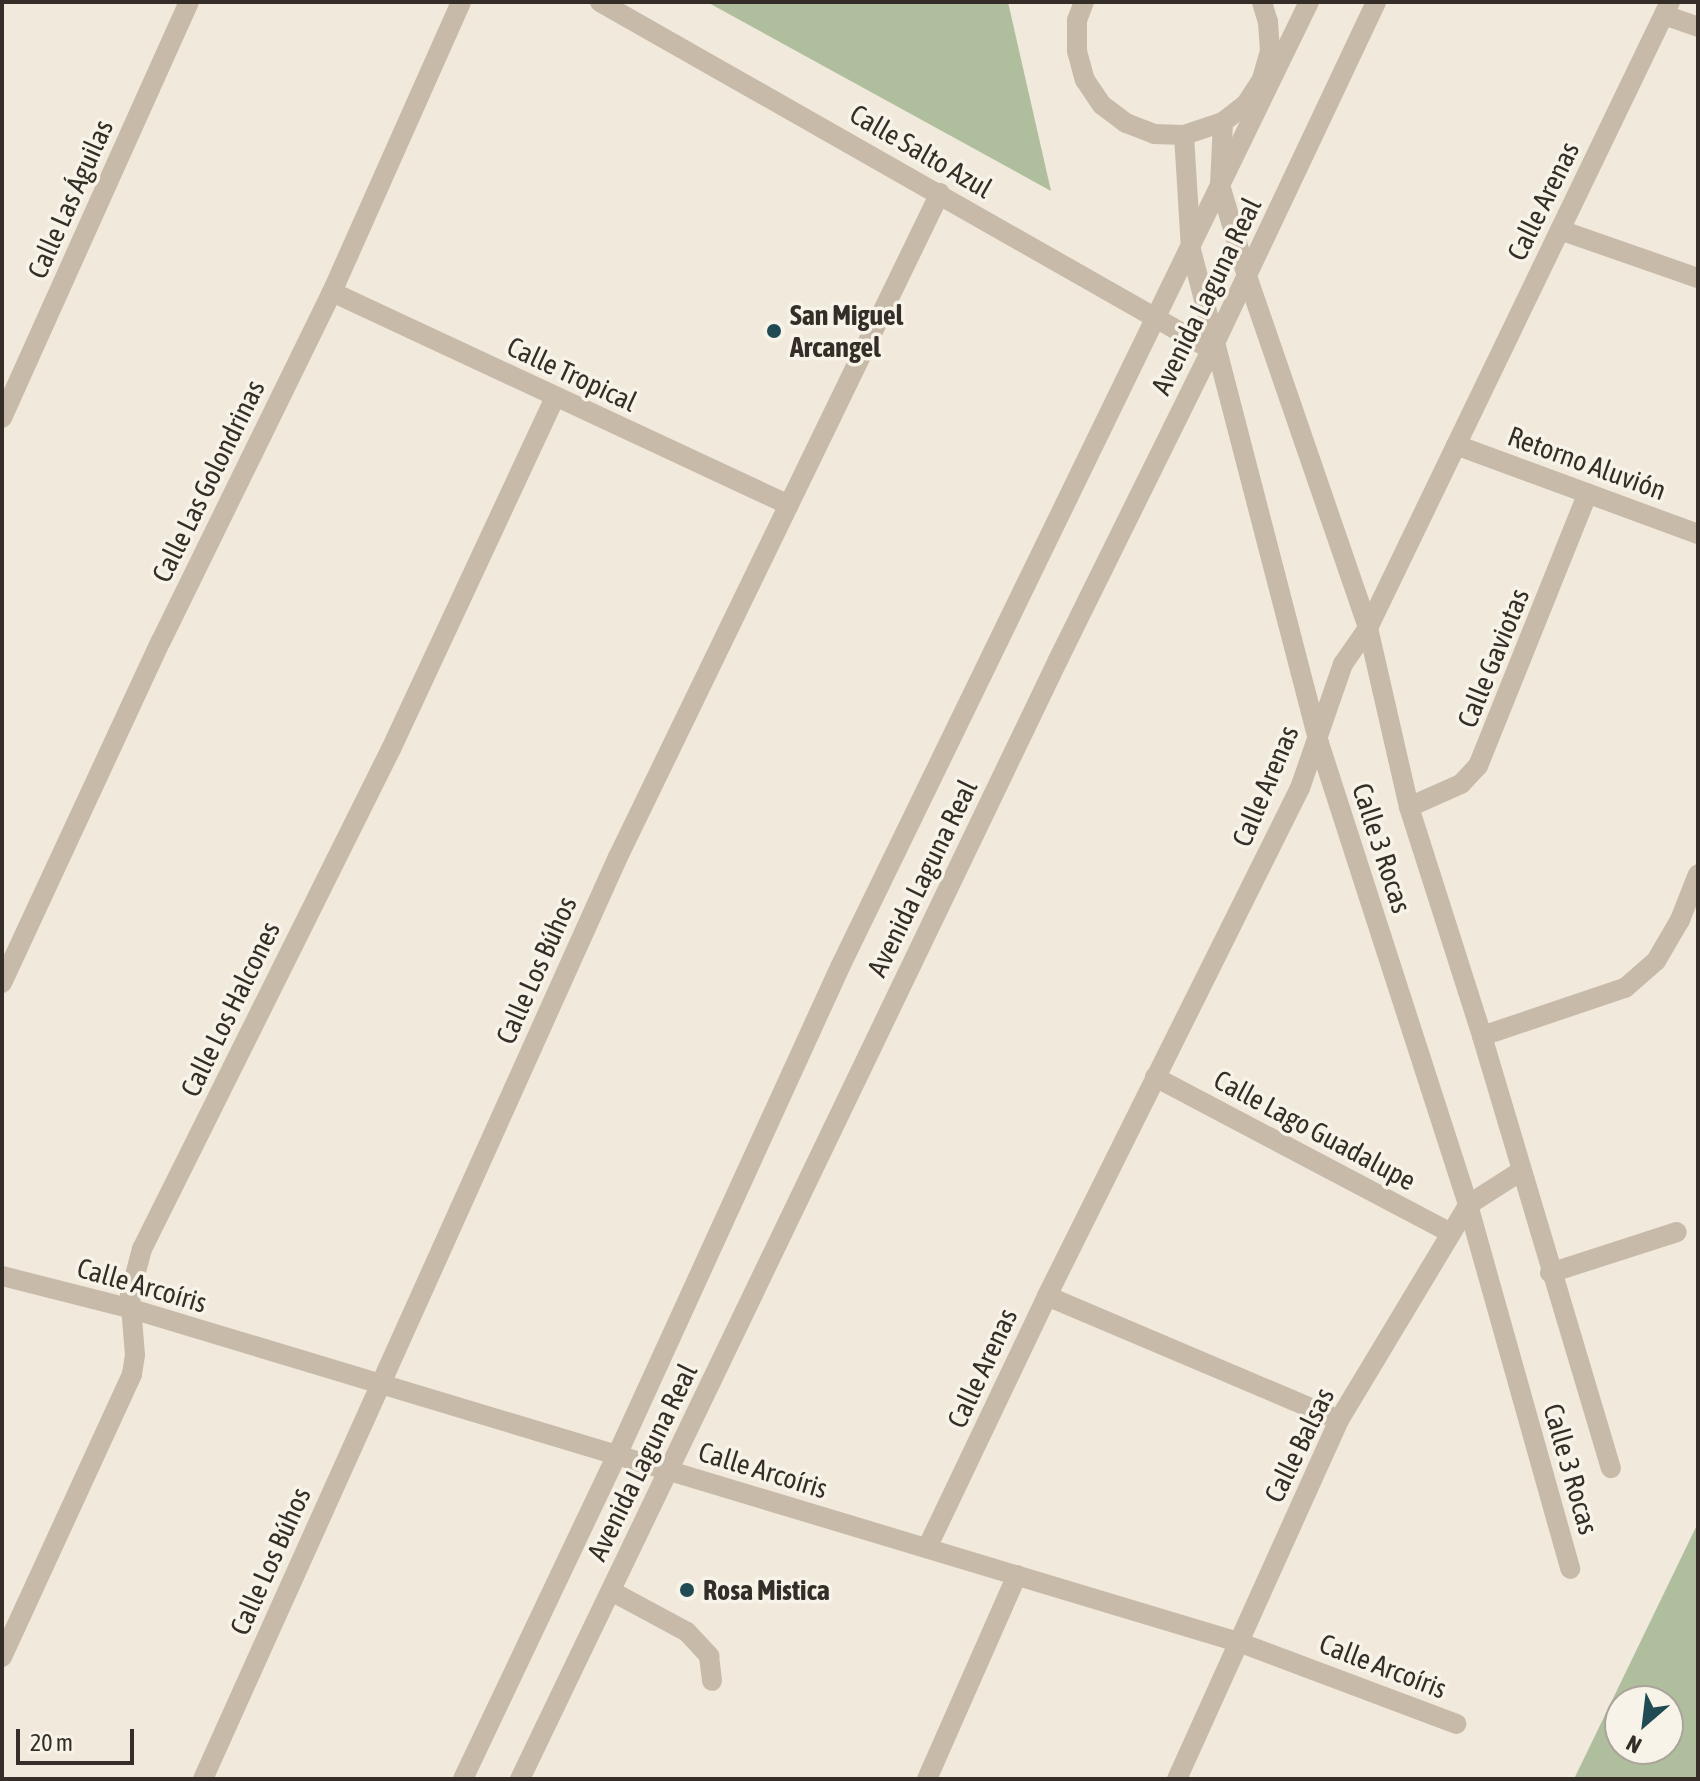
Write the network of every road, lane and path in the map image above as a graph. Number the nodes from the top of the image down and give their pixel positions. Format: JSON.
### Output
{"nodes":[{"id":1,"x":189,"y":2,"type":"edge"},
{"id":2,"x":461,"y":2,"type":"edge"},
{"id":3,"x":600,"y":2,"type":"edge"},
{"id":4,"x":1084,"y":2,"type":"edge"},
{"id":5,"x":1262,"y":2,"type":"edge"},
{"id":6,"x":1309,"y":2,"type":"edge"},
{"id":7,"x":1376,"y":2,"type":"edge"},
{"id":8,"x":1667,"y":8,"type":"edge"},
{"id":9,"x":1698,"y":27,"type":"edge"},
{"id":10,"x":1223,"y":122,"type":"junction"},
{"id":11,"x":1184,"y":135,"type":"junction"},
{"id":12,"x":1220,"y":185,"type":"junction"},
{"id":13,"x":940,"y":193,"type":"junction"},
{"id":14,"x":1560,"y":230,"type":"junction"},
{"id":15,"x":1191,"y":250,"type":"junction"},
{"id":16,"x":1247,"y":276,"type":"junction"},
{"id":17,"x":1698,"y":278,"type":"edge"},
{"id":18,"x":332,"y":292,"type":"junction"},
{"id":19,"x":1158,"y":318,"type":"junction"},
{"id":20,"x":1213,"y":348,"type":"junction"},
{"id":21,"x":555,"y":397,"type":"junction"},
{"id":22,"x":2,"y":418,"type":"edge"},
{"id":23,"x":1456,"y":445,"type":"junction"},
{"id":24,"x":1588,"y":493,"type":"junction"},
{"id":25,"x":789,"y":505,"type":"junction"},
{"id":26,"x":1698,"y":534,"type":"edge"},
{"id":27,"x":1368,"y":628,"type":"junction"},
{"id":28,"x":1319,"y":743,"type":"junction"},
{"id":29,"x":1409,"y":807,"type":"junction"},
{"id":30,"x":1698,"y":874,"type":"edge"},
{"id":31,"x":2,"y":983,"type":"edge"},
{"id":32,"x":1482,"y":1036,"type":"junction"},
{"id":33,"x":1155,"y":1077,"type":"junction"},
{"id":34,"x":1521,"y":1171,"type":"junction"},
{"id":35,"x":1468,"y":1205,"type":"junction"},
{"id":36,"x":1449,"y":1232,"type":"junction"},
{"id":37,"x":1677,"y":1232,"type":"dead end"},
{"id":38,"x":1550,"y":1273,"type":"junction"},
{"id":39,"x":2,"y":1276,"type":"edge"},
{"id":40,"x":1047,"y":1296,"type":"junction"},
{"id":41,"x":132,"y":1309,"type":"junction"},
{"id":42,"x":379,"y":1384,"type":"junction"},
{"id":43,"x":1339,"y":1420,"type":"junction"},
{"id":44,"x":617,"y":1455,"type":"junction"},
{"id":45,"x":1611,"y":1468,"type":"dead end"},
{"id":46,"x":669,"y":1471,"type":"junction"},
{"id":47,"x":927,"y":1548,"type":"junction"},
{"id":48,"x":1570,"y":1569,"type":"dead end"},
{"id":49,"x":1017,"y":1575,"type":"junction"},
{"id":50,"x":611,"y":1591,"type":"junction"},
{"id":51,"x":1241,"y":1643,"type":"junction"},
{"id":52,"x":2,"y":1657,"type":"edge"},
{"id":53,"x":712,"y":1681,"type":"dead end"},
{"id":54,"x":1456,"y":1724,"type":"dead end"},
{"id":55,"x":203,"y":1779,"type":"edge"},
{"id":56,"x":463,"y":1779,"type":"edge"},
{"id":57,"x":520,"y":1779,"type":"edge"},
{"id":58,"x":927,"y":1779,"type":"edge"},
{"id":59,"x":1177,"y":1779,"type":"edge"}],
"edges":[{"from":1,"to":22,"type":"street","name":"Calle Las Águilas"},
{"from":2,"to":18,"type":"street","name":"Calle Las Golondrinas"},
{"from":3,"to":13,"type":"street","name":"Calle Salto Azul"},
{"from":4,"to":11,"type":"street"},
{"from":5,"to":10,"type":"street"},
{"from":6,"to":12,"type":"street","name":"Avenida Laguna Real"},
{"from":7,"to":16,"type":"street","name":"Avenida Laguna Real"},
{"from":8,"to":9,"type":"street"},
{"from":8,"to":14,"type":"street","name":"Calle Arenas"},
{"from":10,"to":11,"type":"street"},
{"from":10,"to":12,"type":"street","name":"Calle 3 Rocas"},
{"from":11,"to":15,"type":"street","name":"Calle 3 Rocas"},
{"from":12,"to":15,"type":"street","name":"Avenida Laguna Real"},
{"from":12,"to":16,"type":"street","name":"Calle 3 Rocas"},
{"from":13,"to":19,"type":"street","name":"Calle Salto Azul"},
{"from":13,"to":25,"type":"street","name":"Calle Los Búhos"},
{"from":14,"to":17,"type":"street"},
{"from":14,"to":23,"type":"street","name":"Calle Arenas"},
{"from":15,"to":19,"type":"street","name":"Avenida Laguna Real"},
{"from":15,"to":20,"type":"street","name":"Calle 3 Rocas"},
{"from":16,"to":20,"type":"street","name":"Avenida Laguna Real"},
{"from":16,"to":27,"type":"street","name":"Calle 3 Rocas"},
{"from":18,"to":21,"type":"street","name":"Calle Tropical"},
{"from":18,"to":31,"type":"street","name":"Calle Las Golondrinas"},
{"from":19,"to":20,"type":"street","name":"Calle Salto Azul"},
{"from":19,"to":44,"type":"street","name":"Avenida Laguna Real"},
{"from":20,"to":28,"type":"street","name":"Calle 3 Rocas"},
{"from":20,"to":46,"type":"street","name":"Avenida Laguna Real"},
{"from":21,"to":25,"type":"street","name":"Calle Tropical"},
{"from":21,"to":41,"type":"street","name":"Calle Los Halcones"},
{"from":23,"to":24,"type":"street","name":"Retorno Aluvión"},
{"from":23,"to":27,"type":"street","name":"Calle Arenas"},
{"from":24,"to":26,"type":"street","name":"Retorno Aluvión"},
{"from":24,"to":29,"type":"street","name":"Calle Gaviotas"},
{"from":25,"to":42,"type":"street","name":"Calle Los Búhos"},
{"from":27,"to":28,"type":"street","name":"Calle Arenas"},
{"from":27,"to":29,"type":"street","name":"Calle 3 Rocas"},
{"from":28,"to":33,"type":"street","name":"Calle Arenas"},
{"from":28,"to":35,"type":"street","name":"Calle 3 Rocas"},
{"from":29,"to":32,"type":"street","name":"Calle 3 Rocas"},
{"from":30,"to":32,"type":"street"},
{"from":32,"to":34,"type":"street","name":"Calle 3 Rocas"},
{"from":33,"to":36,"type":"street","name":"Calle Lago Guadalupe"},
{"from":33,"to":40,"type":"street","name":"Calle Arenas"},
{"from":34,"to":35,"type":"street","name":"Calle Balsas"},
{"from":34,"to":38,"type":"street","name":"Calle 3 Rocas"},
{"from":35,"to":36,"type":"street","name":"Calle Balsas"},
{"from":35,"to":48,"type":"street","name":"Calle 3 Rocas"},
{"from":36,"to":43,"type":"street","name":"Calle Balsas"},
{"from":37,"to":38,"type":"street"},
{"from":38,"to":45,"type":"street","name":"Calle 3 Rocas"},
{"from":39,"to":41,"type":"street","name":"Calle Arcoíris"},
{"from":40,"to":43,"type":"street"},
{"from":40,"to":47,"type":"street","name":"Calle Arenas"},
{"from":41,"to":42,"type":"street","name":"Calle Arcoíris"},
{"from":41,"to":52,"type":"street","name":"Calle Los Halcones"},
{"from":42,"to":44,"type":"street","name":"Calle Arcoíris"},
{"from":42,"to":55,"type":"street","name":"Calle Los Búhos"},
{"from":43,"to":51,"type":"street","name":"Calle Balsas"},
{"from":44,"to":46,"type":"street","name":"Calle Arcoíris"},
{"from":44,"to":56,"type":"street","name":"Avenida Laguna Real"},
{"from":46,"to":47,"type":"street","name":"Calle Arcoíris"},
{"from":46,"to":50,"type":"street","name":"Avenida Laguna Real"},
{"from":47,"to":49,"type":"street","name":"Calle Arcoíris"},
{"from":49,"to":51,"type":"street","name":"Calle Arcoíris"},
{"from":49,"to":58,"type":"street"},
{"from":50,"to":53,"type":"street"},
{"from":50,"to":57,"type":"street","name":"Avenida Laguna Real"},
{"from":51,"to":54,"type":"street","name":"Calle Arcoíris"},
{"from":51,"to":59,"type":"street","name":"Calle Balsas"}]}
